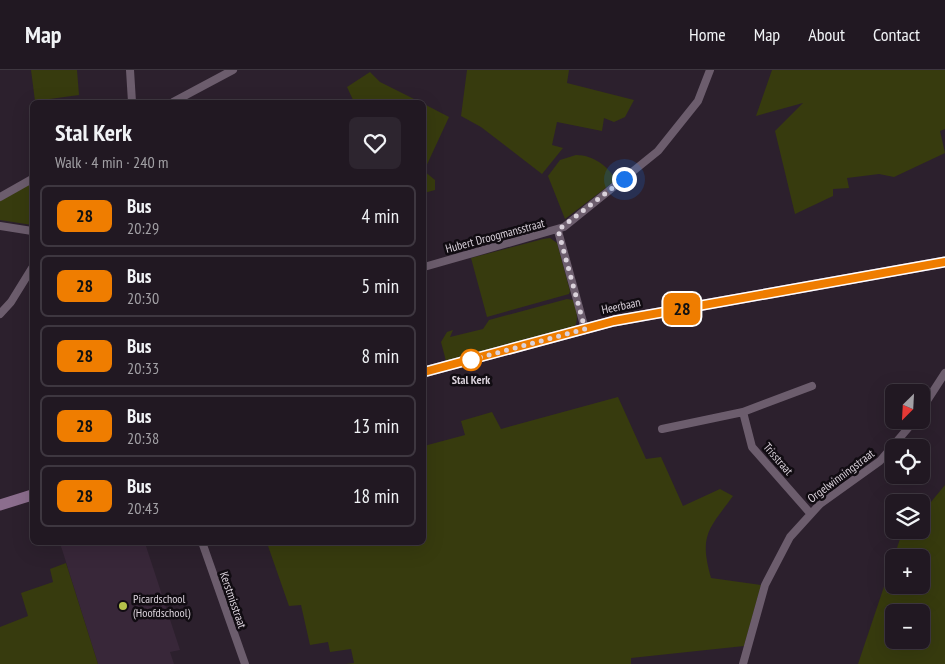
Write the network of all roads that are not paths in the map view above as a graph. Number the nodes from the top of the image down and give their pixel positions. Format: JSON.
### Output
{"nodes":[{"id":1,"x":130,"y":70,"type":"edge"},
{"id":2,"x":233,"y":70,"type":"edge"},
{"id":3,"x":710,"y":70,"type":"edge"},
{"id":4,"x":132,"y":100,"type":"edge"},
{"id":5,"x":177,"y":100,"type":"edge"},
{"id":6,"x":30,"y":180,"type":"edge"},
{"id":7,"x":0,"y":197,"type":"edge"},
{"id":8,"x":0,"y":226,"type":"edge"},
{"id":9,"x":558,"y":230,"type":"junction"},
{"id":10,"x":30,"y":231,"type":"edge"},
{"id":11,"x":945,"y":262,"type":"edge"},
{"id":12,"x":426,"y":266,"type":"edge"},
{"id":13,"x":30,"y":271,"type":"edge"},
{"id":14,"x":0,"y":314,"type":"edge"},
{"id":15,"x":585,"y":329,"type":"junction"},
{"id":16,"x":426,"y":371,"type":"edge"},
{"id":17,"x":945,"y":373,"type":"edge"},
{"id":18,"x":812,"y":386,"type":"dead end"},
{"id":19,"x":930,"y":396,"type":"edge"},
{"id":20,"x":743,"y":412,"type":"junction"},
{"id":21,"x":662,"y":429,"type":"dead end"},
{"id":22,"x":907,"y":429,"type":"edge"},
{"id":23,"x":30,"y":495,"type":"edge"},
{"id":24,"x":0,"y":505,"type":"edge"},
{"id":25,"x":810,"y":513,"type":"junction"},
{"id":26,"x":203,"y":545,"type":"edge"},
{"id":27,"x":244,"y":664,"type":"edge"},
{"id":28,"x":743,"y":664,"type":"edge"}],
"edges":[{"from":1,"to":4,"type":"street"},
{"from":2,"to":5,"type":"street"},
{"from":3,"to":9,"type":"street","name":"Hubert Droogmansstraat"},
{"from":6,"to":7,"type":"street"},
{"from":8,"to":10,"type":"street"},
{"from":9,"to":12,"type":"street","name":"Hubert Droogmansstraat"},
{"from":9,"to":15,"type":"street"},
{"from":11,"to":15,"type":"street","name":"Heerbaan"},
{"from":13,"to":14,"type":"street"},
{"from":15,"to":16,"type":"street","name":"Heerbaan"},
{"from":17,"to":19,"type":"street"},
{"from":18,"to":20,"type":"street"},
{"from":20,"to":21,"type":"street"},
{"from":20,"to":25,"type":"street","name":"Trisstraat"},
{"from":22,"to":25,"type":"street","name":"Orgelwinningstraat"},
{"from":23,"to":24,"type":"street"},
{"from":25,"to":28,"type":"street","name":"Orgelwinningstraat"},
{"from":26,"to":27,"type":"street","name":"Kerstmisstraat"}]}
